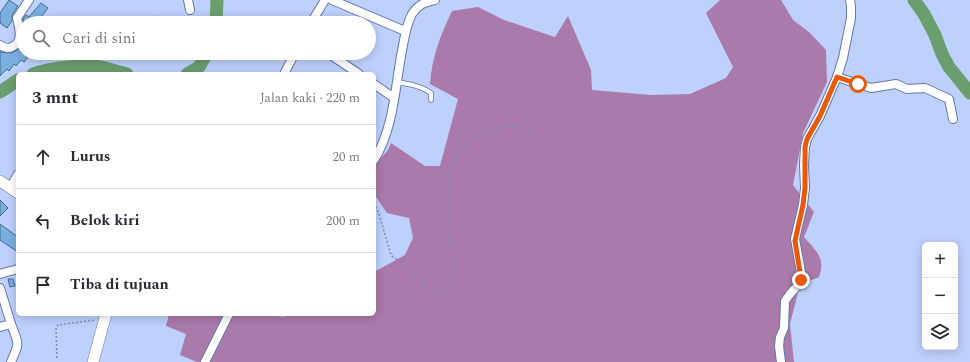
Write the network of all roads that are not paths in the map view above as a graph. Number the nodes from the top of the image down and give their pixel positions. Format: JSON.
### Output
{"nodes":[{"id":1,"x":29,"y":0,"type":"edge"},
{"id":2,"x":188,"y":0,"type":"edge"},
{"id":3,"x":325,"y":0,"type":"edge"},
{"id":4,"x":332,"y":0,"type":"edge"},
{"id":5,"x":434,"y":0,"type":"edge"},
{"id":6,"x":850,"y":0,"type":"edge"},
{"id":7,"x":190,"y":10,"type":"dead end"},
{"id":8,"x":19,"y":16,"type":"edge"},
{"id":9,"x":315,"y":16,"type":"edge"},
{"id":10,"x":368,"y":16,"type":"edge"},
{"id":11,"x":376,"y":19,"type":"edge"},
{"id":12,"x":405,"y":32,"type":"junction"},
{"id":13,"x":16,"y":44,"type":"edge"},
{"id":14,"x":0,"y":45,"type":"edge"},
{"id":15,"x":291,"y":60,"type":"edge"},
{"id":16,"x":338,"y":60,"type":"edge"},
{"id":17,"x":285,"y":72,"type":"edge"},
{"id":18,"x":356,"y":72,"type":"edge"},
{"id":19,"x":837,"y":77,"type":"junction"},
{"id":20,"x":397,"y":82,"type":"junction"},
{"id":21,"x":376,"y":85,"type":"edge"},
{"id":22,"x":394,"y":98,"type":"junction"},
{"id":23,"x":431,"y":100,"type":"dead end"},
{"id":24,"x":953,"y":119,"type":"dead end"},
{"id":25,"x":376,"y":156,"type":"edge"},
{"id":26,"x":0,"y":181,"type":"edge"},
{"id":27,"x":14,"y":191,"type":"edge"},
{"id":28,"x":16,"y":270,"type":"edge"},
{"id":29,"x":0,"y":274,"type":"edge"},
{"id":30,"x":0,"y":288,"type":"edge"},
{"id":31,"x":228,"y":316,"type":"edge"},
{"id":32,"x":106,"y":317,"type":"edge"},
{"id":33,"x":11,"y":324,"type":"junction"},
{"id":34,"x":0,"y":327,"type":"edge"},
{"id":35,"x":11,"y":362,"type":"edge"},
{"id":36,"x":93,"y":362,"type":"edge"},
{"id":37,"x":205,"y":362,"type":"edge"},
{"id":38,"x":781,"y":362,"type":"edge"}],
"edges":[{"from":1,"to":8,"type":"street"},
{"from":2,"to":7,"type":"street"},
{"from":3,"to":9,"type":"street"},
{"from":4,"to":10,"type":"street"},
{"from":5,"to":12,"type":"street"},
{"from":6,"to":19,"type":"street"},
{"from":11,"to":12,"type":"street"},
{"from":12,"to":20,"type":"street"},
{"from":13,"to":14,"type":"street"},
{"from":15,"to":17,"type":"street"},
{"from":16,"to":18,"type":"street"},
{"from":19,"to":24,"type":"street"},
{"from":19,"to":38,"type":"street"},
{"from":20,"to":22,"type":"street"},
{"from":20,"to":23,"type":"lane"},
{"from":21,"to":22,"type":"street"},
{"from":22,"to":25,"type":"street"},
{"from":26,"to":27,"type":"street"},
{"from":28,"to":29,"type":"street"},
{"from":30,"to":33,"type":"street"},
{"from":31,"to":37,"type":"street"},
{"from":32,"to":36,"type":"street"},
{"from":33,"to":34,"type":"street"},
{"from":33,"to":35,"type":"street"}]}
